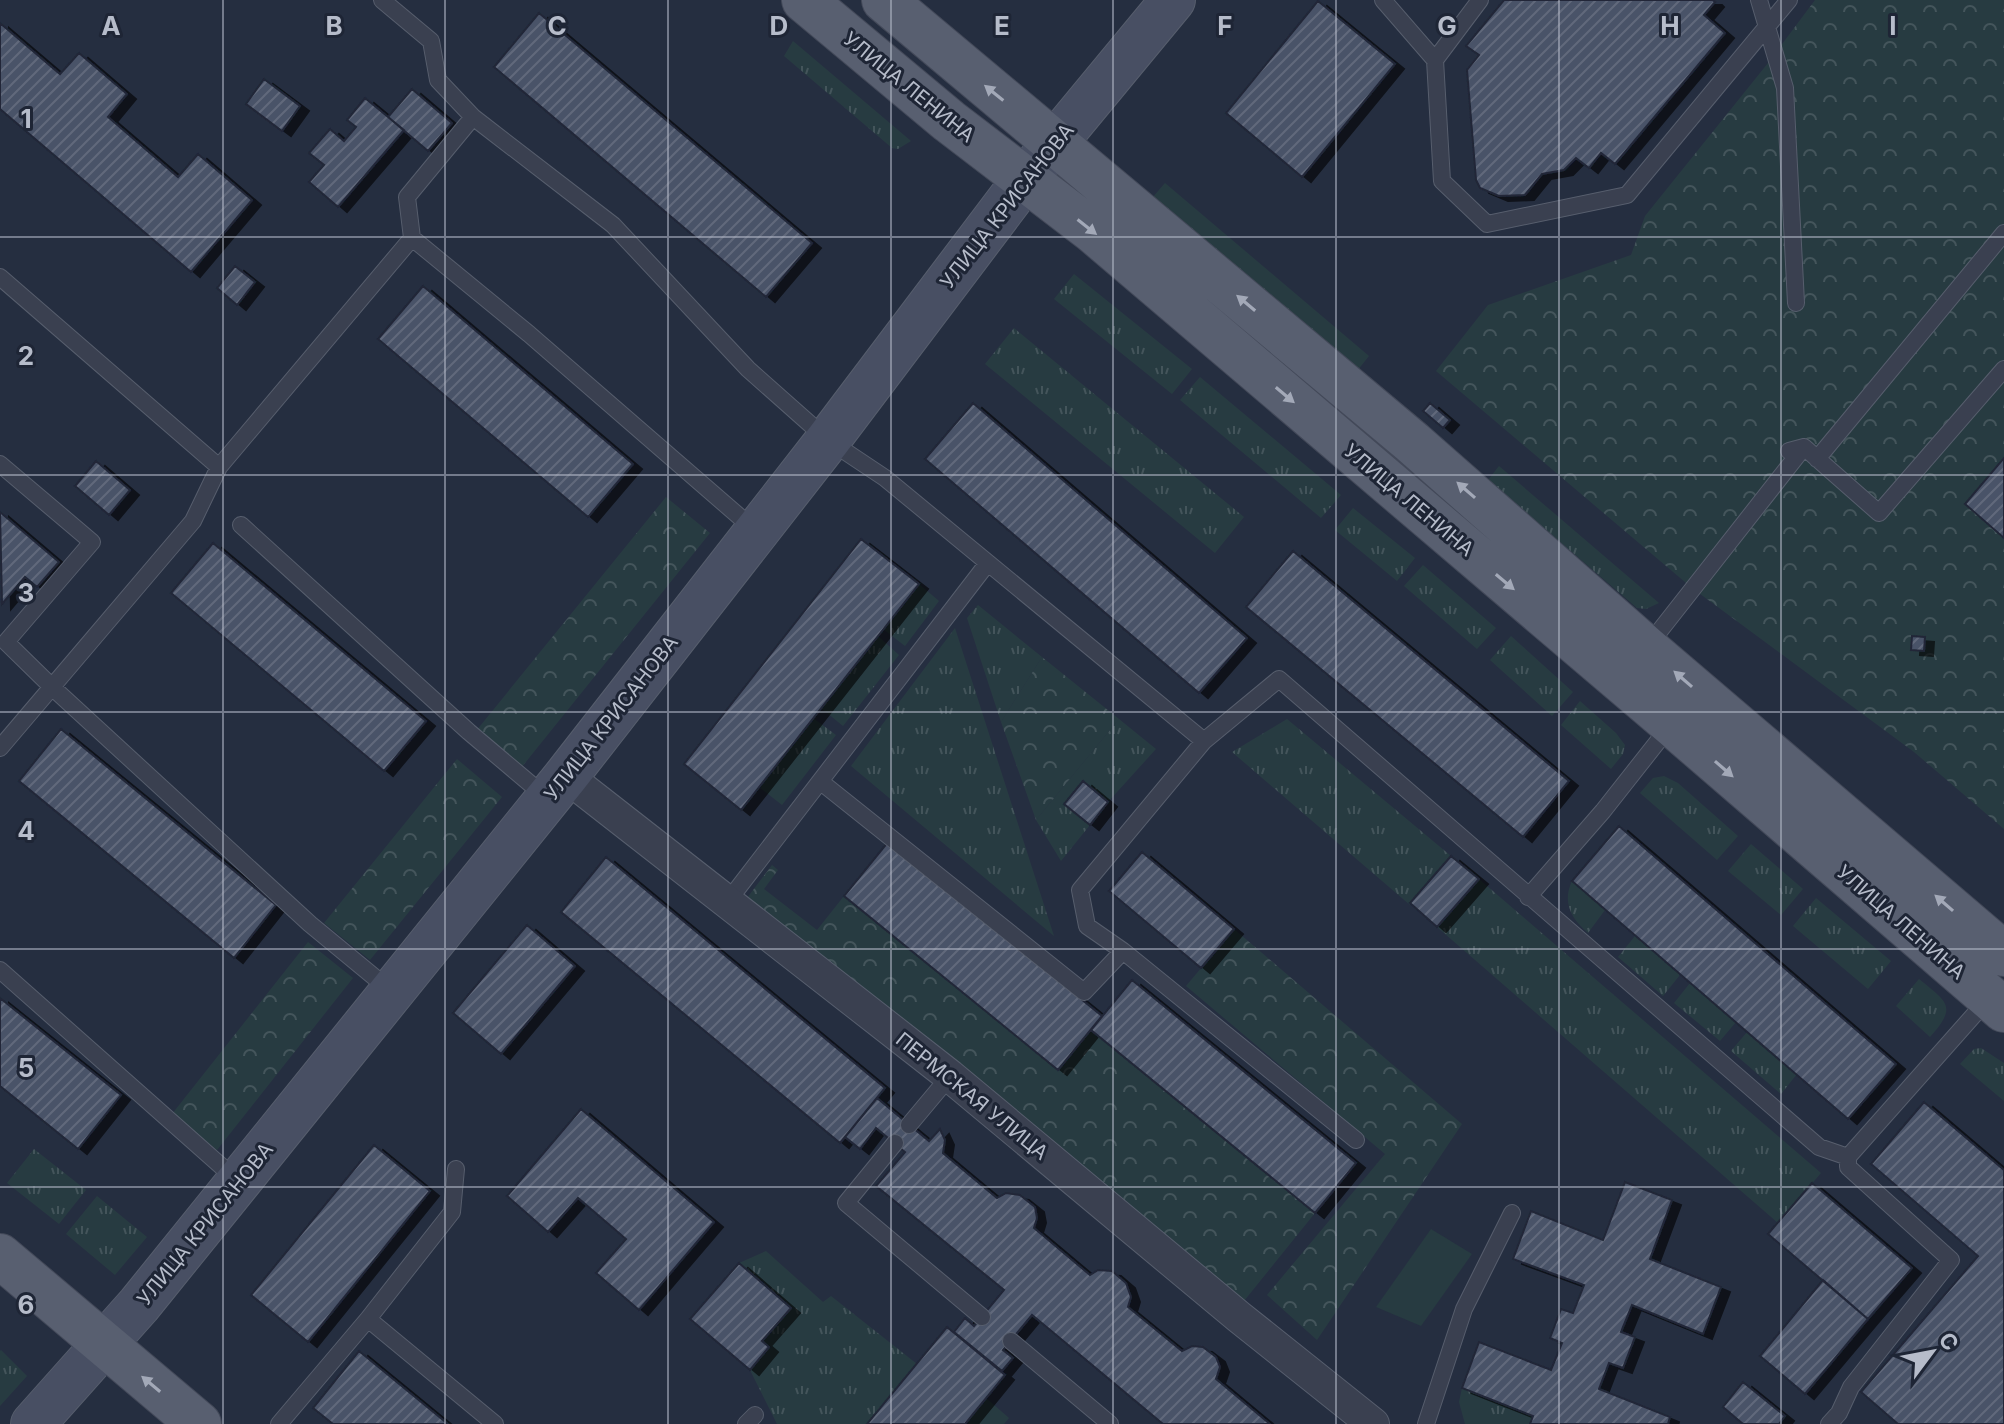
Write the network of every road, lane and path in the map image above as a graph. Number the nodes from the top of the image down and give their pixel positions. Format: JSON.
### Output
{"nodes":[{"id":1,"x":382,"y":0,"type":"edge"},
{"id":2,"x":804,"y":0,"type":"edge"},
{"id":3,"x":884,"y":0,"type":"edge"},
{"id":4,"x":1173,"y":0,"type":"edge"},
{"id":5,"x":1383,"y":0,"type":"edge"},
{"id":6,"x":1480,"y":0,"type":"edge"},
{"id":7,"x":1759,"y":0,"type":"edge"},
{"id":8,"x":1789,"y":0,"type":"edge"},
{"id":9,"x":1766,"y":29,"type":"junction"},
{"id":10,"x":1435,"y":60,"type":"junction"},
{"id":11,"x":473,"y":117,"type":"junction"},
{"id":12,"x":1055,"y":142,"type":"junction"},
{"id":13,"x":1025,"y":179,"type":"junction"},
{"id":14,"x":2004,"y":233,"type":"edge"},
{"id":15,"x":412,"y":238,"type":"junction"},
{"id":16,"x":0,"y":277,"type":"edge"},
{"id":17,"x":1796,"y":303,"type":"dead end"},
{"id":18,"x":2004,"y":369,"type":"edge"},
{"id":19,"x":828,"y":440,"type":"junction"},
{"id":20,"x":1817,"y":459,"type":"junction"},
{"id":21,"x":0,"y":464,"type":"edge"},
{"id":22,"x":219,"y":467,"type":"junction"},
{"id":23,"x":241,"y":525,"type":"dead end"},
{"id":24,"x":757,"y":532,"type":"junction"},
{"id":25,"x":987,"y":564,"type":"junction"},
{"id":26,"x":1646,"y":648,"type":"junction"},
{"id":27,"x":52,"y":687,"type":"junction"},
{"id":28,"x":1672,"y":724,"type":"junction"},
{"id":29,"x":1204,"y":741,"type":"junction"},
{"id":30,"x":0,"y":748,"type":"edge"},
{"id":31,"x":821,"y":782,"type":"junction"},
{"id":32,"x":557,"y":787,"type":"junction"},
{"id":33,"x":1528,"y":897,"type":"junction"},
{"id":34,"x":728,"y":901,"type":"junction"},
{"id":35,"x":1123,"y":951,"type":"junction"},
{"id":36,"x":2004,"y":954,"type":"edge"},
{"id":37,"x":0,"y":970,"type":"edge"},
{"id":38,"x":392,"y":992,"type":"junction"},
{"id":39,"x":1996,"y":1004,"type":"edge"},
{"id":40,"x":950,"y":1076,"type":"junction"},
{"id":41,"x":909,"y":1125,"type":"dead end"},
{"id":42,"x":1356,"y":1140,"type":"dead end"},
{"id":43,"x":895,"y":1143,"type":"dead end"},
{"id":44,"x":1848,"y":1157,"type":"junction"},
{"id":45,"x":456,"y":1169,"type":"dead end"},
{"id":46,"x":239,"y":1182,"type":"junction"},
{"id":47,"x":1512,"y":1213,"type":"dead end"},
{"id":48,"x":0,"y":1256,"type":"edge"},
{"id":49,"x":982,"y":1317,"type":"dead end"},
{"id":50,"x":368,"y":1319,"type":"junction"},
{"id":51,"x":1011,"y":1341,"type":"dead end"},
{"id":52,"x":103,"y":1344,"type":"junction"},
{"id":53,"x":1839,"y":1420,"type":"edge"},
{"id":54,"x":33,"y":1424,"type":"edge"},
{"id":55,"x":199,"y":1424,"type":"edge"},
{"id":56,"x":279,"y":1424,"type":"edge"},
{"id":57,"x":495,"y":1424,"type":"edge"},
{"id":58,"x":1110,"y":1424,"type":"edge"},
{"id":59,"x":1373,"y":1424,"type":"edge"},
{"id":60,"x":1426,"y":1424,"type":"edge"}],
"edges":[{"from":1,"to":11,"type":"lane"},
{"from":2,"to":13,"type":"main road","name":"УЛИЦА ЛЕНИНА"},
{"from":12,"to":3,"type":"main road","name":"УЛИЦА ЛЕНИНА","one_way":true},
{"from":4,"to":12,"type":"main road","name":"УЛИЦА КРИСАНОВА"},
{"from":5,"to":10,"type":"lane"},
{"from":6,"to":10,"type":"lane"},
{"from":7,"to":9,"type":"lane"},
{"from":8,"to":9,"type":"lane"},
{"from":9,"to":10,"type":"lane"},
{"from":9,"to":17,"type":"lane"},
{"from":11,"to":15,"type":"lane"},
{"from":11,"to":19,"type":"lane"},
{"from":12,"to":13,"type":"main road","name":"УЛИЦА КРИСАНОВА"},
{"from":26,"to":12,"type":"main road","name":"УЛИЦА ЛЕНИНА","one_way":true},
{"from":13,"to":19,"type":"main road","name":"УЛИЦА КРИСАНОВА"},
{"from":13,"to":28,"type":"main road","name":"УЛИЦА ЛЕНИНА","one_way":true},
{"from":14,"to":20,"type":"lane"},
{"from":15,"to":22,"type":"lane"},
{"from":15,"to":24,"type":"lane"},
{"from":16,"to":22,"type":"lane"},
{"from":18,"to":20,"type":"lane"},
{"from":19,"to":24,"type":"main road","name":"УЛИЦА КРИСАНОВА"},
{"from":19,"to":25,"type":"lane"},
{"from":20,"to":26,"type":"lane"},
{"from":21,"to":27,"type":"lane"},
{"from":22,"to":27,"type":"lane"},
{"from":23,"to":32,"type":"lane"},
{"from":24,"to":32,"type":"main road","name":"УЛИЦА КРИСАНОВА"},
{"from":25,"to":29,"type":"lane"},
{"from":25,"to":31,"type":"lane"},
{"from":36,"to":26,"type":"main road","name":"УЛИЦА ЛЕНИНА","one_way":true},
{"from":27,"to":30,"type":"lane"},
{"from":27,"to":38,"type":"lane"},
{"from":28,"to":33,"type":"lane"},
{"from":28,"to":39,"type":"main road","name":"УЛИЦА ЛЕНИНА","one_way":true},
{"from":29,"to":33,"type":"lane"},
{"from":29,"to":35,"type":"lane"},
{"from":31,"to":34,"type":"lane"},
{"from":31,"to":35,"type":"lane"},
{"from":32,"to":34,"type":"street","name":"ПЕРМСКАЯ УЛИЦА"},
{"from":32,"to":38,"type":"main road","name":"УЛИЦА КРИСАНОВА"},
{"from":33,"to":44,"type":"lane"},
{"from":34,"to":40,"type":"street","name":"ПЕРМСКАЯ УЛИЦА"},
{"from":35,"to":42,"type":"lane"},
{"from":37,"to":46,"type":"lane"},
{"from":38,"to":46,"type":"main road","name":"УЛИЦА КРИСАНОВА"},
{"from":39,"to":44,"type":"lane"},
{"from":40,"to":41,"type":"lane"},
{"from":40,"to":59,"type":"street","name":"ПЕРМСКАЯ УЛИЦА"},
{"from":43,"to":49,"type":"lane"},
{"from":44,"to":53,"type":"lane"},
{"from":45,"to":50,"type":"lane"},
{"from":46,"to":52,"type":"main road","name":"УЛИЦА КРИСАНОВА"},
{"from":47,"to":60,"type":"lane"},
{"from":48,"to":52,"type":"main road"},
{"from":50,"to":56,"type":"lane"},
{"from":50,"to":57,"type":"lane"},
{"from":51,"to":58,"type":"lane"},
{"from":52,"to":54,"type":"main road","name":"УЛИЦА КРИСАНОВА"},
{"from":55,"to":52,"type":"main road","one_way":true}]}
